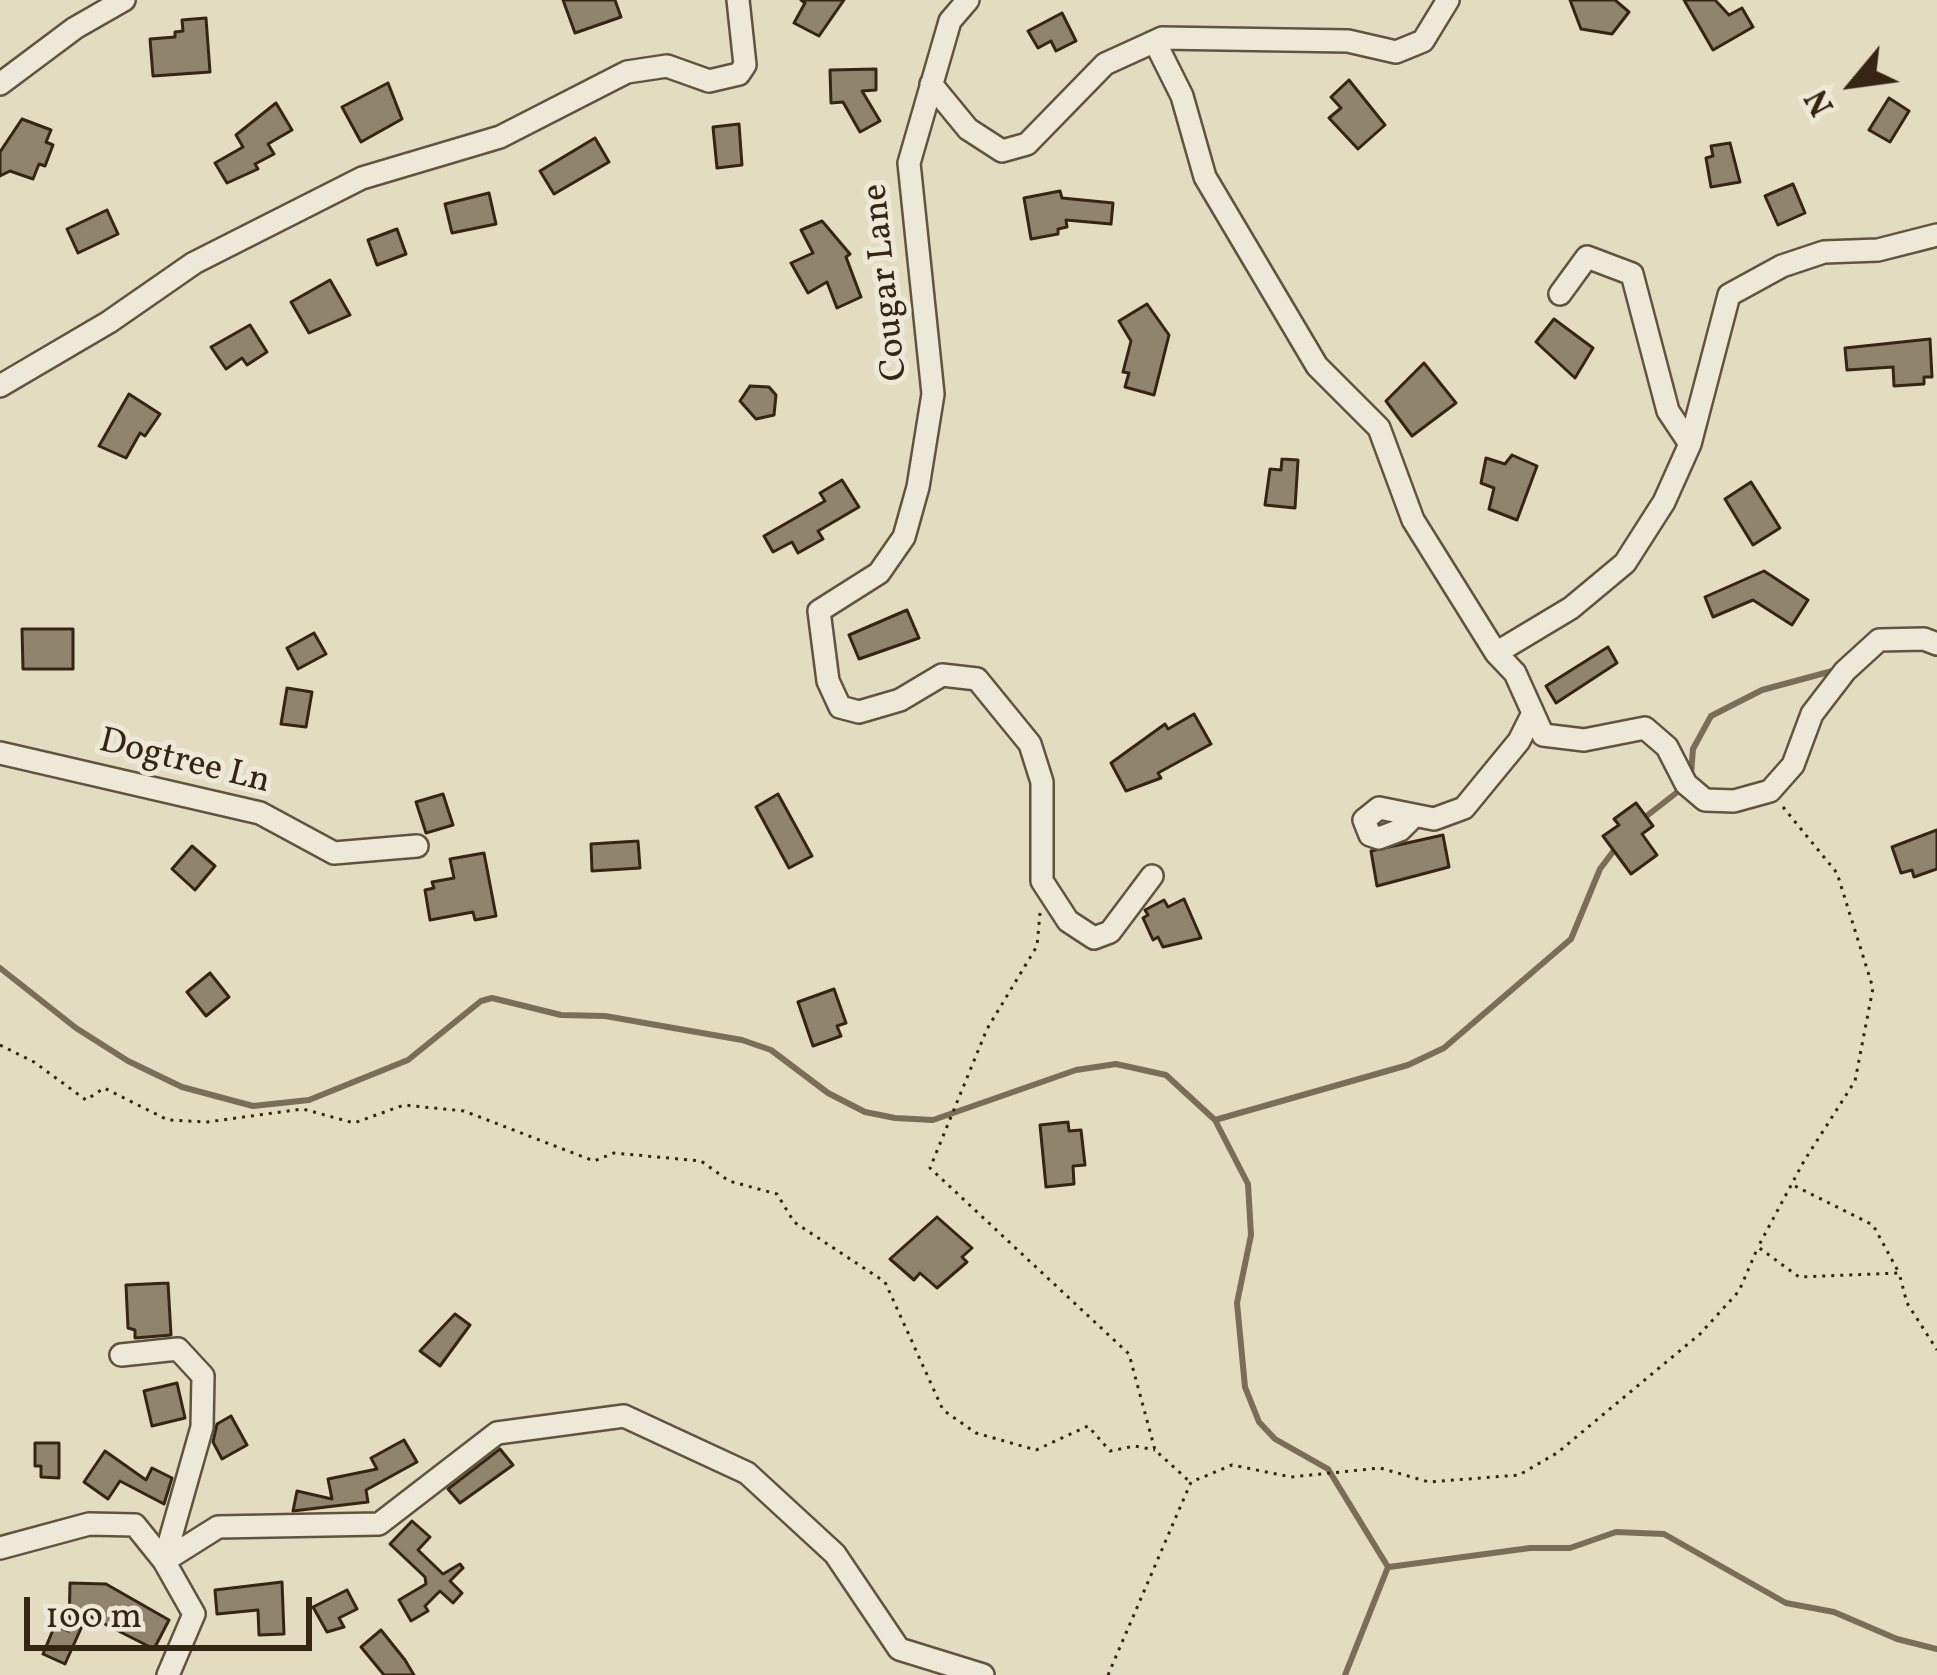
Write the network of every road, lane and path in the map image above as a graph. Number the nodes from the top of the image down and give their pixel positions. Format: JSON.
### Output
{"nodes":[{"id":1,"x":124,"y":0,"type":"edge"},
{"id":2,"x":738,"y":0,"type":"edge"},
{"id":3,"x":968,"y":0,"type":"edge"},
{"id":4,"x":1448,"y":0,"type":"edge"},
{"id":5,"x":1159,"y":41,"type":"junction"},
{"id":6,"x":0,"y":84,"type":"edge"},
{"id":7,"x":931,"y":85,"type":"junction"},
{"id":8,"x":1937,"y":235,"type":"edge"},
{"id":9,"x":1560,"y":294,"type":"dead end"},
{"id":10,"x":0,"y":386,"type":"edge"},
{"id":11,"x":1690,"y":444,"type":"junction"},
{"id":12,"x":1937,"y":644,"type":"edge"},
{"id":13,"x":1496,"y":653,"type":"junction"},
{"id":14,"x":1533,"y":713,"type":"junction"},
{"id":15,"x":0,"y":753,"type":"edge"},
{"id":16,"x":1770,"y":791,"type":"junction"},
{"id":17,"x":1412,"y":818,"type":"dead end"},
{"id":18,"x":417,"y":846,"type":"dead end"},
{"id":19,"x":1152,"y":876,"type":"dead end"},
{"id":20,"x":1042,"y":880,"type":"junction"},
{"id":21,"x":0,"y":1046,"type":"edge"},
{"id":22,"x":1792,"y":1184,"type":"junction"},
{"id":23,"x":1758,"y":1247,"type":"junction"},
{"id":24,"x":1899,"y":1273,"type":"junction"},
{"id":25,"x":1937,"y":1350,"type":"edge"},
{"id":26,"x":121,"y":1355,"type":"dead end"},
{"id":27,"x":1155,"y":1450,"type":"junction"},
{"id":28,"x":1191,"y":1482,"type":"junction"},
{"id":29,"x":0,"y":1548,"type":"edge"},
{"id":30,"x":164,"y":1561,"type":"junction"},
{"id":31,"x":168,"y":1675,"type":"edge"},
{"id":32,"x":983,"y":1675,"type":"edge"},
{"id":33,"x":1108,"y":1675,"type":"edge"}],
"edges":[{"from":1,"to":6,"type":"street"},
{"from":2,"to":10,"type":"street"},
{"from":3,"to":7,"type":"street","name":"Cougar Lane"},
{"from":4,"to":5,"type":"street"},
{"from":5,"to":7,"type":"street"},
{"from":5,"to":13,"type":"street"},
{"from":7,"to":20,"type":"street","name":"Cougar Lane"},
{"from":8,"to":11,"type":"street"},
{"from":9,"to":11,"type":"street"},
{"from":11,"to":13,"type":"street"},
{"from":12,"to":16,"type":"street"},
{"from":13,"to":14,"type":"street"},
{"from":14,"to":16,"type":"street"},
{"from":14,"to":17,"type":"street"},
{"from":15,"to":18,"type":"street","name":"Dogtree Ln"},
{"from":16,"to":22,"type":"path"},
{"from":19,"to":20,"type":"street"},
{"from":20,"to":27,"type":"path"},
{"from":21,"to":27,"type":"path"},
{"from":22,"to":23,"type":"path"},
{"from":22,"to":24,"type":"path"},
{"from":23,"to":24,"type":"path"},
{"from":23,"to":28,"type":"path"},
{"from":24,"to":25,"type":"path"},
{"from":26,"to":30,"type":"street"},
{"from":27,"to":28,"type":"path"},
{"from":28,"to":33,"type":"path"},
{"from":29,"to":30,"type":"street"},
{"from":30,"to":31,"type":"street"},
{"from":30,"to":32,"type":"street"}]}
